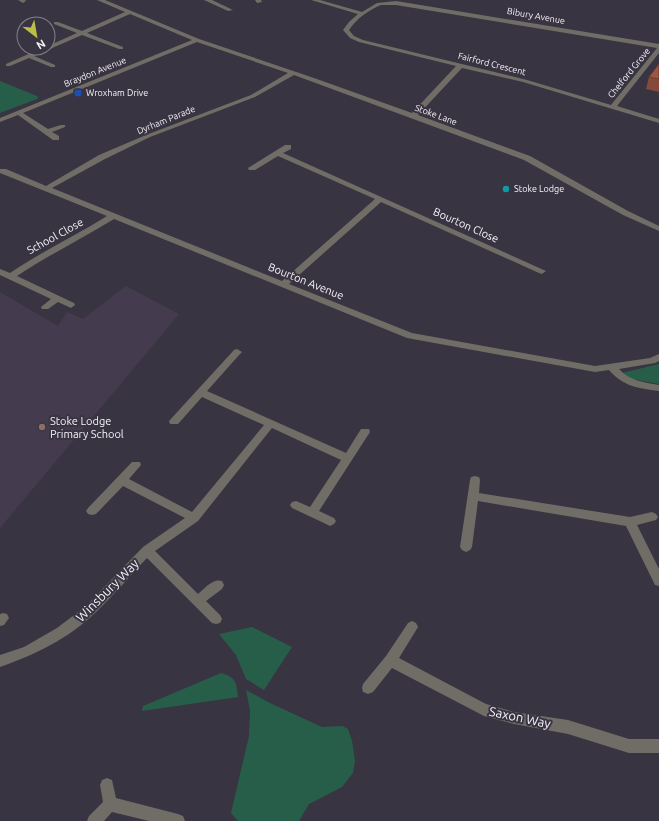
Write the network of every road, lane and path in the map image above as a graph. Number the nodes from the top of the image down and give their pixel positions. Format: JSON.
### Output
{"nodes":[{"id":1,"x":100,"y":0,"type":"edge"},
{"id":2,"x":207,"y":0,"type":"edge"},
{"id":3,"x":314,"y":0,"type":"edge"},
{"id":4,"x":230,"y":10,"type":"dead end"},
{"id":5,"x":130,"y":12,"type":"junction"},
{"id":6,"x":364,"y":14,"type":"junction"},
{"id":7,"x":56,"y":22,"type":"dead end"},
{"id":8,"x":82,"y":33,"type":"junction"},
{"id":9,"x":197,"y":40,"type":"junction"},
{"id":10,"x":56,"y":44,"type":"edge"},
{"id":11,"x":659,"y":46,"type":"edge"},
{"id":12,"x":121,"y":48,"type":"dead end"},
{"id":13,"x":659,"y":49,"type":"edge"},
{"id":14,"x":30,"y":56,"type":"joint"},
{"id":15,"x":8,"y":65,"type":"dead end"},
{"id":16,"x":53,"y":66,"type":"dead end"},
{"id":17,"x":461,"y":66,"type":"junction"},
{"id":18,"x":293,"y":73,"type":"junction"},
{"id":19,"x":613,"y":107,"type":"junction"},
{"id":20,"x":19,"y":113,"type":"junction"},
{"id":21,"x":412,"y":116,"type":"junction"},
{"id":22,"x":0,"y":120,"type":"edge"},
{"id":23,"x":659,"y":121,"type":"edge"},
{"id":24,"x":63,"y":126,"type":"dead end"},
{"id":25,"x":47,"y":132,"type":"junction"},
{"id":26,"x":56,"y":138,"type":"dead end"},
{"id":27,"x":288,"y":147,"type":"dead end"},
{"id":28,"x":278,"y":153,"type":"junction"},
{"id":29,"x":252,"y":168,"type":"dead end"},
{"id":30,"x":3,"y":171,"type":"dead end"},
{"id":31,"x":47,"y":188,"type":"junction"},
{"id":32,"x":380,"y":199,"type":"junction"},
{"id":33,"x":112,"y":216,"type":"junction"},
{"id":34,"x":658,"y":227,"type":"edge"},
{"id":35,"x":542,"y":271,"type":"dead end"},
{"id":36,"x":0,"y":272,"type":"edge"},
{"id":37,"x":10,"y":277,"type":"junction"},
{"id":38,"x":283,"y":285,"type":"junction"},
{"id":39,"x":57,"y":299,"type":"junction"},
{"id":40,"x":71,"y":305,"type":"dead end"},
{"id":41,"x":45,"y":307,"type":"dead end"},
{"id":42,"x":237,"y":352,"type":"dead end"},
{"id":43,"x":659,"y":357,"type":"edge"},
{"id":44,"x":612,"y":368,"type":"junction"},
{"id":45,"x":659,"y":388,"type":"edge"},
{"id":46,"x":200,"y":392,"type":"junction"},
{"id":47,"x":174,"y":421,"type":"dead end"},
{"id":48,"x":270,"y":424,"type":"junction"},
{"id":49,"x":365,"y":432,"type":"dead end"},
{"id":50,"x":348,"y":458,"type":"junction"},
{"id":51,"x":136,"y":465,"type":"dead end"},
{"id":52,"x":122,"y":480,"type":"junction"},
{"id":53,"x":475,"y":480,"type":"dead end"},
{"id":54,"x":474,"y":496,"type":"junction"},
{"id":55,"x":296,"y":505,"type":"dead end"},
{"id":56,"x":92,"y":511,"type":"dead end"},
{"id":57,"x":312,"y":513,"type":"junction"},
{"id":58,"x":652,"y":517,"type":"dead end"},
{"id":59,"x":194,"y":518,"type":"junction"},
{"id":60,"x":330,"y":521,"type":"dead end"},
{"id":61,"x":630,"y":522,"type":"junction"},
{"id":62,"x":466,"y":547,"type":"dead end"},
{"id":63,"x":147,"y":550,"type":"junction"},
{"id":64,"x":659,"y":581,"type":"edge"},
{"id":65,"x":218,"y":585,"type":"dead end"},
{"id":66,"x":198,"y":601,"type":"junction"},
{"id":67,"x":216,"y":619,"type":"dead end"},
{"id":68,"x":412,"y":627,"type":"dead end"},
{"id":69,"x":1,"y":659,"type":"edge"},
{"id":70,"x":390,"y":660,"type":"junction"},
{"id":71,"x":368,"y":688,"type":"dead end"},
{"id":72,"x":659,"y":746,"type":"edge"},
{"id":73,"x":107,"y":785,"type":"dead end"},
{"id":74,"x":110,"y":804,"type":"junction"},
{"id":75,"x":94,"y":821,"type":"edge"},
{"id":76,"x":178,"y":821,"type":"edge"}],
"edges":[{"from":1,"to":5,"type":"street","name":"Stoke Lane"},
{"from":2,"to":4,"type":"street"},
{"from":3,"to":6,"type":"street"},
{"from":5,"to":8,"type":"street"},
{"from":5,"to":9,"type":"street","name":"Stoke Lane"},
{"from":6,"to":11,"type":"street","name":"Bibury Avenue"},
{"from":6,"to":17,"type":"street","name":"Fairford Crescent"},
{"from":7,"to":8,"type":"street"},
{"from":8,"to":10,"type":"street"},
{"from":8,"to":12,"type":"street"},
{"from":9,"to":18,"type":"street","name":"Stoke Lane"},
{"from":9,"to":20,"type":"street","name":"Braydon Avenue"},
{"from":13,"to":19,"type":"street","name":"Chelford Grove"},
{"from":14,"to":15,"type":"street"},
{"from":14,"to":16,"type":"street"},
{"from":17,"to":19,"type":"street","name":"Fairford Crescent"},
{"from":17,"to":21,"type":"street"},
{"from":18,"to":21,"type":"street","name":"Stoke Lane"},
{"from":18,"to":31,"type":"street","name":"Dyrham Parade"},
{"from":19,"to":23,"type":"street","name":"Fairford Crescent"},
{"from":20,"to":22,"type":"street","name":"Braydon Avenue"},
{"from":20,"to":25,"type":"street"},
{"from":21,"to":34,"type":"street","name":"Stoke Lane"},
{"from":24,"to":25,"type":"street"},
{"from":25,"to":26,"type":"street"},
{"from":27,"to":28,"type":"street"},
{"from":28,"to":29,"type":"street"},
{"from":28,"to":32,"type":"street","name":"Bourton Close"},
{"from":30,"to":31,"type":"street","name":"Bourton Avenue"},
{"from":31,"to":33,"type":"street","name":"Bourton Avenue"},
{"from":32,"to":35,"type":"street","name":"Bourton Close"},
{"from":32,"to":38,"type":"street"},
{"from":33,"to":37,"type":"street","name":"School Close"},
{"from":33,"to":38,"type":"street","name":"Bourton Avenue"},
{"from":36,"to":37,"type":"street"},
{"from":37,"to":39,"type":"street"},
{"from":38,"to":44,"type":"street","name":"Bourton Avenue"},
{"from":39,"to":40,"type":"street"},
{"from":39,"to":41,"type":"street"},
{"from":42,"to":46,"type":"street"},
{"from":43,"to":44,"type":"street","name":"Bourton Avenue"},
{"from":44,"to":45,"type":"street"},
{"from":46,"to":47,"type":"street"},
{"from":46,"to":48,"type":"street"},
{"from":48,"to":50,"type":"street"},
{"from":48,"to":59,"type":"street","name":"Winsbury Way"},
{"from":49,"to":50,"type":"street"},
{"from":50,"to":57,"type":"street"},
{"from":51,"to":52,"type":"street"},
{"from":52,"to":56,"type":"street"},
{"from":52,"to":59,"type":"street"},
{"from":53,"to":54,"type":"street"},
{"from":54,"to":61,"type":"street"},
{"from":54,"to":62,"type":"street"},
{"from":55,"to":57,"type":"street"},
{"from":57,"to":60,"type":"street"},
{"from":58,"to":61,"type":"street"},
{"from":59,"to":63,"type":"street","name":"Winsbury Way"},
{"from":61,"to":64,"type":"street"},
{"from":63,"to":66,"type":"street","name":"Winsbury Way"},
{"from":63,"to":69,"type":"street","name":"Winsbury Way"},
{"from":65,"to":66,"type":"street"},
{"from":66,"to":67,"type":"street","name":"Winsbury Way"},
{"from":68,"to":70,"type":"street"},
{"from":70,"to":71,"type":"street"},
{"from":70,"to":72,"type":"street","name":"Saxon Way"},
{"from":73,"to":74,"type":"street"},
{"from":74,"to":75,"type":"street"},
{"from":74,"to":76,"type":"street"}]}
